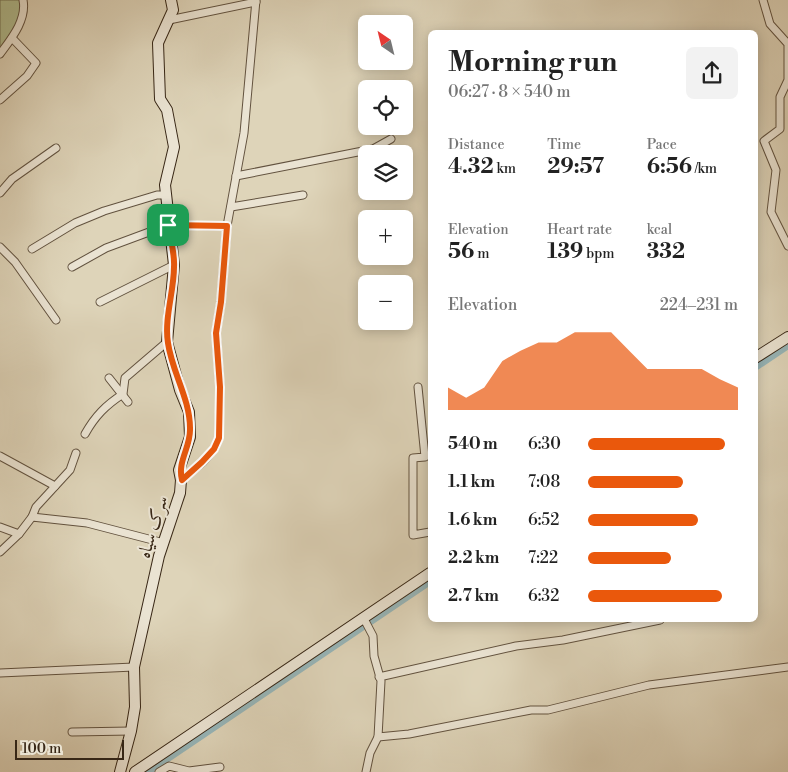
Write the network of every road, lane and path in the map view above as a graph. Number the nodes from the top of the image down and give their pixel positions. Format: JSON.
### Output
{"nodes":[{"id":1,"x":23,"y":0,"type":"edge"},
{"id":2,"x":171,"y":0,"type":"edge"},
{"id":3,"x":763,"y":0,"type":"edge"},
{"id":4,"x":256,"y":1,"type":"edge"},
{"id":5,"x":169,"y":20,"type":"junction"},
{"id":6,"x":12,"y":38,"type":"junction"},
{"id":7,"x":788,"y":44,"type":"edge"},
{"id":8,"x":0,"y":54,"type":"edge"},
{"id":9,"x":0,"y":100,"type":"edge"},
{"id":10,"x":391,"y":140,"type":"dead end"},
{"id":11,"x":56,"y":148,"type":"dead end"},
{"id":12,"x":236,"y":176,"type":"junction"},
{"id":13,"x":0,"y":193,"type":"edge"},
{"id":14,"x":302,"y":194,"type":"dead end"},
{"id":15,"x":165,"y":195,"type":"junction"},
{"id":16,"x":231,"y":207,"type":"junction"},
{"id":17,"x":168,"y":225,"type":"junction"},
{"id":18,"x":227,"y":226,"type":"junction"},
{"id":19,"x":788,"y":246,"type":"edge"},
{"id":20,"x":0,"y":247,"type":"edge"},
{"id":21,"x":32,"y":249,"type":"dead end"},
{"id":22,"x":174,"y":265,"type":"junction"},
{"id":23,"x":72,"y":267,"type":"dead end"},
{"id":24,"x":100,"y":302,"type":"dead end"},
{"id":25,"x":56,"y":320,"type":"dead end"},
{"id":26,"x":788,"y":337,"type":"edge"},
{"id":27,"x":167,"y":342,"type":"junction"},
{"id":28,"x":758,"y":356,"type":"edge"},
{"id":29,"x":109,"y":378,"type":"dead end"},
{"id":30,"x":418,"y":387,"type":"dead end"},
{"id":31,"x":123,"y":394,"type":"junction"},
{"id":32,"x":128,"y":402,"type":"dead end"},
{"id":33,"x":85,"y":434,"type":"dead end"},
{"id":34,"x":76,"y":453,"type":"dead end"},
{"id":35,"x":0,"y":456,"type":"edge"},
{"id":36,"x":182,"y":480,"type":"junction"},
{"id":37,"x":55,"y":486,"type":"junction"},
{"id":38,"x":32,"y":517,"type":"junction"},
{"id":39,"x":0,"y":527,"type":"edge"},
{"id":40,"x":428,"y":532,"type":"edge"},
{"id":41,"x":19,"y":534,"type":"junction"},
{"id":42,"x":164,"y":543,"type":"junction"},
{"id":43,"x":0,"y":552,"type":"edge"},
{"id":44,"x":428,"y":574,"type":"edge"},
{"id":45,"x":366,"y":620,"type":"junction"},
{"id":46,"x":650,"y":622,"type":"edge"},
{"id":47,"x":134,"y":667,"type":"junction"},
{"id":48,"x":788,"y":667,"type":"edge"},
{"id":49,"x":0,"y":673,"type":"edge"},
{"id":50,"x":379,"y":677,"type":"junction"},
{"id":51,"x":131,"y":730,"type":"junction"},
{"id":52,"x":72,"y":732,"type":"dead end"},
{"id":53,"x":378,"y":736,"type":"junction"},
{"id":54,"x":220,"y":767,"type":"dead end"},
{"id":55,"x":120,"y":772,"type":"edge"},
{"id":56,"x":135,"y":772,"type":"edge"},
{"id":57,"x":159,"y":772,"type":"edge"},
{"id":58,"x":366,"y":772,"type":"edge"}],
"edges":[{"from":1,"to":6,"type":"street"},
{"from":2,"to":5,"type":"street","name":"سرک سیاه"},
{"from":3,"to":7,"type":"street"},
{"from":4,"to":5,"type":"street"},
{"from":4,"to":12,"type":"street"},
{"from":5,"to":15,"type":"street","name":"سرک سیاه"},
{"from":6,"to":8,"type":"street"},
{"from":6,"to":9,"type":"street"},
{"from":7,"to":19,"type":"street"},
{"from":10,"to":12,"type":"street"},
{"from":11,"to":13,"type":"street"},
{"from":12,"to":16,"type":"street"},
{"from":14,"to":16,"type":"street"},
{"from":15,"to":17,"type":"street","name":"سرک سیاه"},
{"from":15,"to":21,"type":"street"},
{"from":16,"to":18,"type":"street"},
{"from":17,"to":18,"type":"street"},
{"from":17,"to":22,"type":"street","name":"سرک سیاه"},
{"from":17,"to":23,"type":"street"},
{"from":18,"to":36,"type":"street"},
{"from":20,"to":25,"type":"street"},
{"from":22,"to":24,"type":"street"},
{"from":22,"to":27,"type":"street","name":"سرک سیاه"},
{"from":26,"to":28,"type":"street"},
{"from":27,"to":31,"type":"street"},
{"from":27,"to":36,"type":"street","name":"سرک سیاه"},
{"from":29,"to":31,"type":"street"},
{"from":30,"to":40,"type":"street"},
{"from":31,"to":32,"type":"street"},
{"from":31,"to":33,"type":"street"},
{"from":34,"to":37,"type":"street"},
{"from":35,"to":37,"type":"street"},
{"from":36,"to":42,"type":"street","name":"سرک سیاه"},
{"from":37,"to":38,"type":"street"},
{"from":38,"to":41,"type":"street"},
{"from":38,"to":42,"type":"street"},
{"from":39,"to":41,"type":"street"},
{"from":41,"to":43,"type":"street"},
{"from":42,"to":47,"type":"street","name":"سرک سیاه"},
{"from":44,"to":45,"type":"street"},
{"from":45,"to":50,"type":"street"},
{"from":45,"to":56,"type":"street"},
{"from":46,"to":50,"type":"street"},
{"from":47,"to":49,"type":"street"},
{"from":47,"to":51,"type":"street","name":"سرک سیاه"},
{"from":48,"to":53,"type":"street"},
{"from":50,"to":53,"type":"street"},
{"from":51,"to":52,"type":"street"},
{"from":51,"to":55,"type":"street","name":"سرک سیاه"},
{"from":53,"to":58,"type":"street"},
{"from":54,"to":57,"type":"street"}]}
